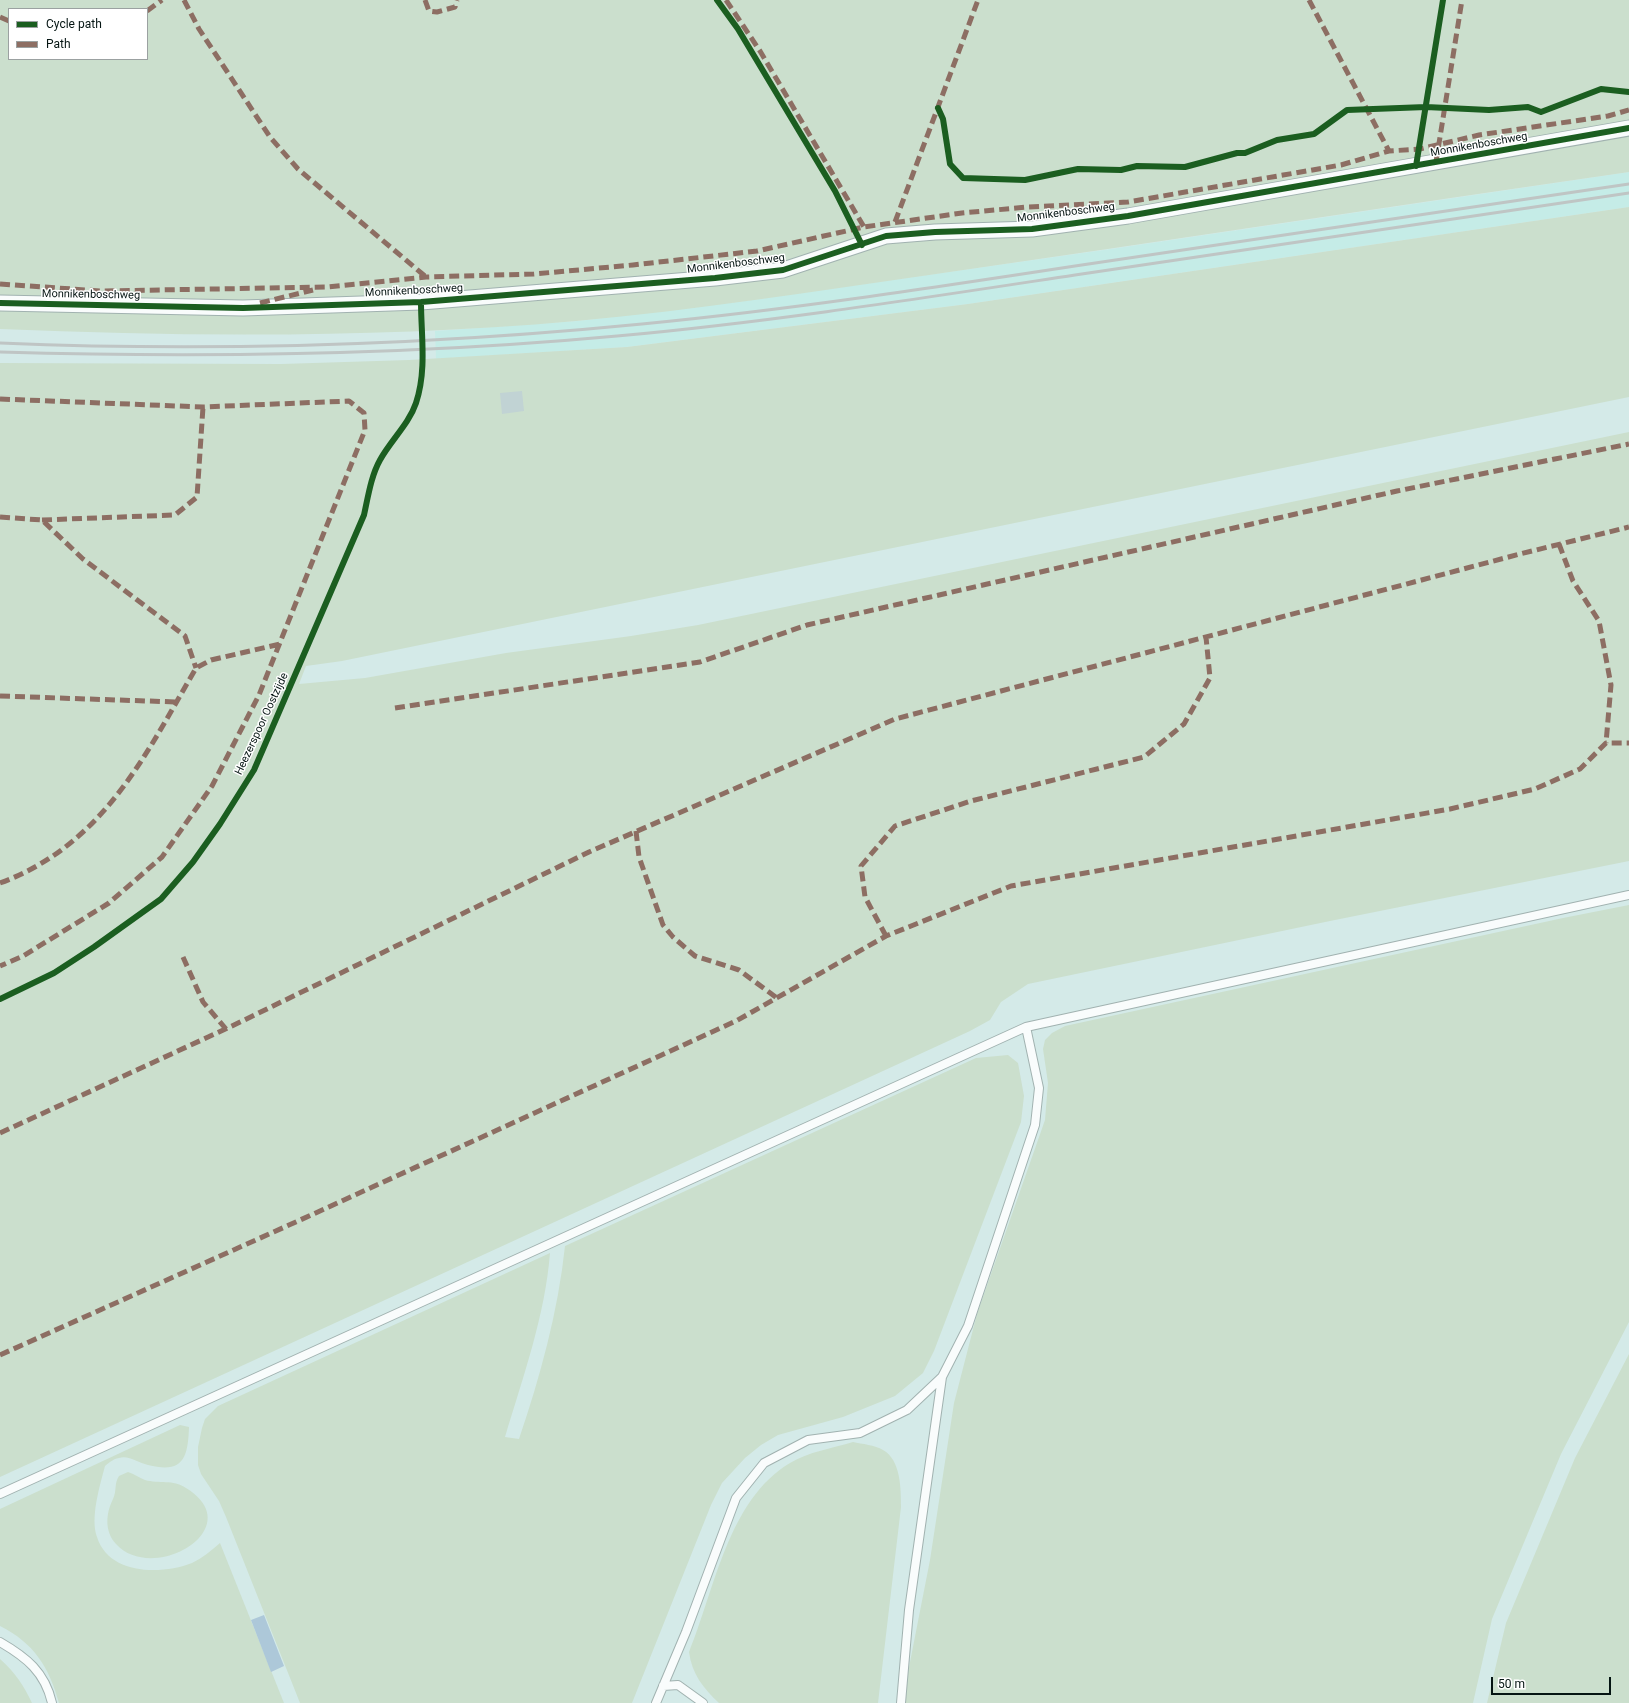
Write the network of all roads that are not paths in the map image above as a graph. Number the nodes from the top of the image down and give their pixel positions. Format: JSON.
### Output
{"nodes":[{"id":1,"x":1629,"y":128,"type":"edge"},
{"id":2,"x":0,"y":303,"type":"edge"},
{"id":3,"x":1629,"y":895,"type":"edge"},
{"id":4,"x":1026,"y":1026,"type":"junction"},
{"id":5,"x":942,"y":1376,"type":"junction"},
{"id":6,"x":0,"y":1494,"type":"edge"},
{"id":7,"x":0,"y":1642,"type":"edge"},
{"id":8,"x":663,"y":1686,"type":"junction"},
{"id":9,"x":52,"y":1703,"type":"edge"},
{"id":10,"x":656,"y":1703,"type":"edge"},
{"id":11,"x":703,"y":1703,"type":"edge"},
{"id":12,"x":901,"y":1703,"type":"edge"}],
"edges":[{"from":1,"to":2,"type":"street","name":"Monnikenboschweg"},
{"from":3,"to":4,"type":"lane"},
{"from":4,"to":5,"type":"lane"},
{"from":4,"to":6,"type":"lane"},
{"from":5,"to":8,"type":"lane"},
{"from":5,"to":12,"type":"lane"},
{"from":7,"to":9,"type":"lane"},
{"from":8,"to":10,"type":"lane"},
{"from":8,"to":11,"type":"lane"}]}
